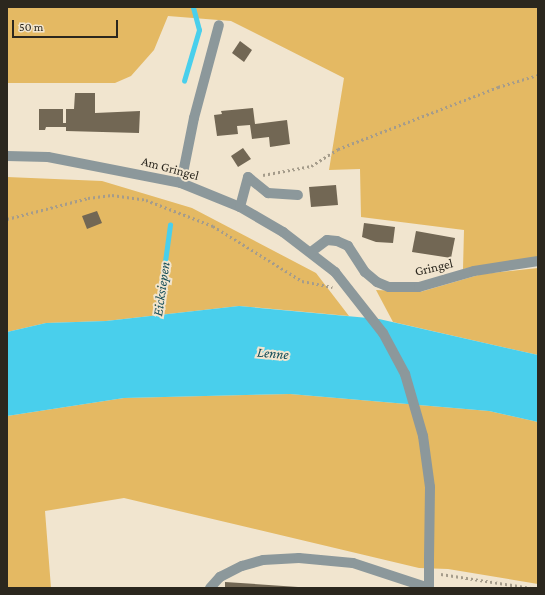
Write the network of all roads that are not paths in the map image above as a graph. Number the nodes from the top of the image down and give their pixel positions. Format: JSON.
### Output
{"nodes":[{"id":1,"x":220,"y":25,"type":"dead end"},
{"id":2,"x":7,"y":156,"type":"edge"},
{"id":3,"x":181,"y":183,"type":"junction"},
{"id":4,"x":298,"y":195,"type":"dead end"},
{"id":5,"x":240,"y":207,"type":"junction"},
{"id":6,"x":311,"y":252,"type":"junction"},
{"id":7,"x":538,"y":260,"type":"edge"},
{"id":8,"x":210,"y":588,"type":"edge"},
{"id":9,"x":429,"y":588,"type":"edge"}],
"edges":[{"from":1,"to":3,"type":"street"},
{"from":2,"to":3,"type":"street","name":"Am Gringel"},
{"from":3,"to":5,"type":"street","name":"Am Gringel"},
{"from":4,"to":5,"type":"street"},
{"from":5,"to":6,"type":"street","name":"Am Gringel"},
{"from":6,"to":7,"type":"street","name":"Gringel"},
{"from":6,"to":9,"type":"street","name":"Am Gringel","bridge":true},
{"from":8,"to":9,"type":"street"}]}
